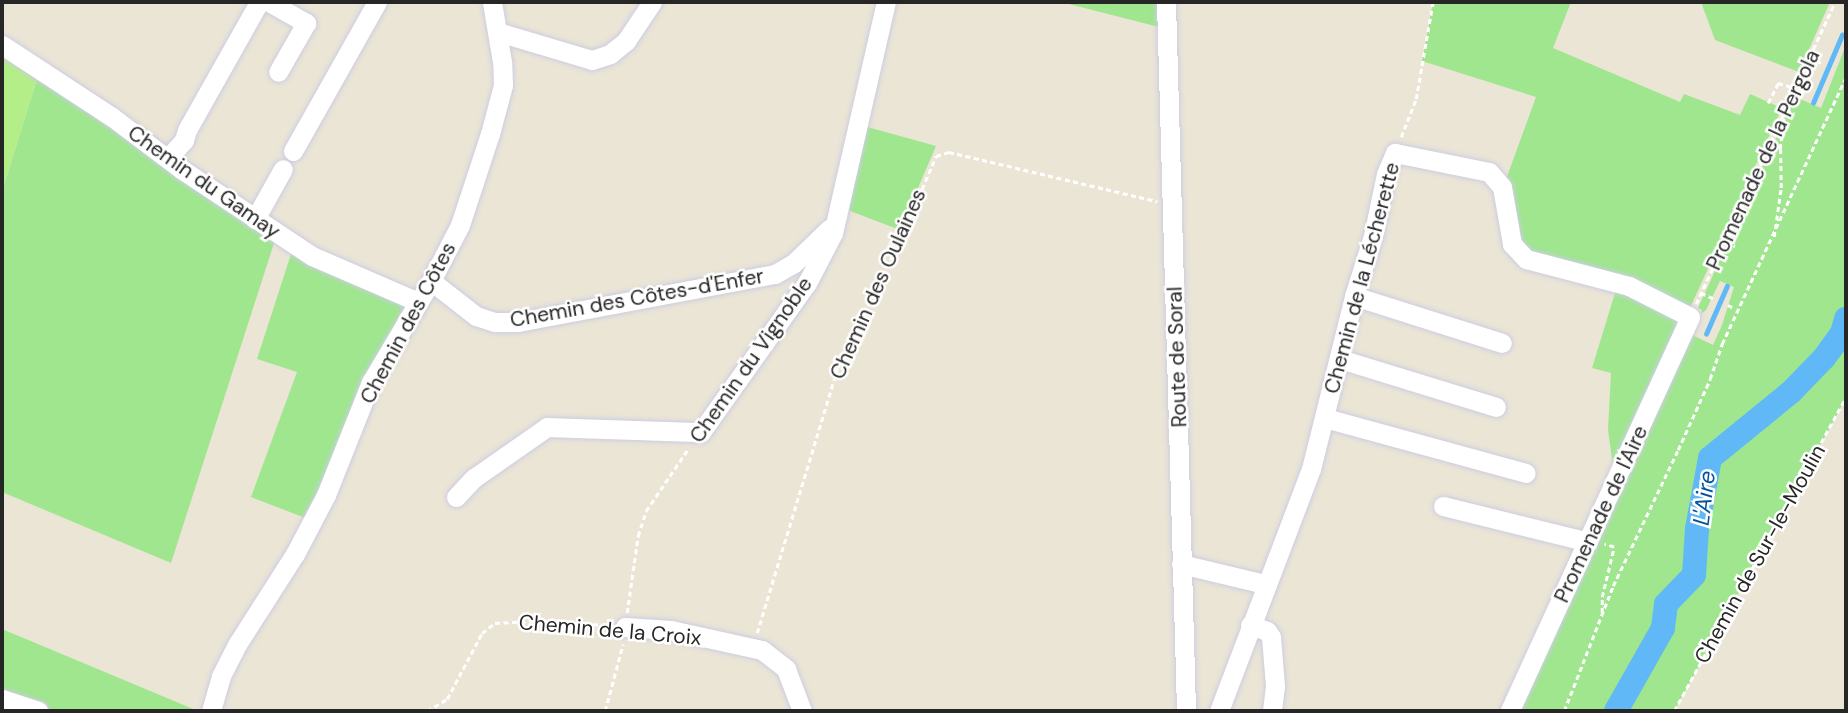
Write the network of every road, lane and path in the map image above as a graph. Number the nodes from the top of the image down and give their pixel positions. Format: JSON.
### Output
{"nodes":[{"id":1,"x":259,"y":2,"type":"edge"},
{"id":2,"x":269,"y":2,"type":"edge"},
{"id":3,"x":377,"y":2,"type":"edge"},
{"id":4,"x":492,"y":2,"type":"edge"},
{"id":5,"x":652,"y":2,"type":"edge"},
{"id":6,"x":886,"y":2,"type":"edge"},
{"id":7,"x":1166,"y":2,"type":"edge"},
{"id":8,"x":1433,"y":2,"type":"edge"},
{"id":9,"x":1835,"y":2,"type":"edge"},
{"id":10,"x":498,"y":32,"type":"junction"},
{"id":11,"x":2,"y":45,"type":"edge"},
{"id":12,"x":1810,"y":58,"type":"junction"},
{"id":13,"x":1821,"y":63,"type":"dead end"},
{"id":14,"x":278,"y":72,"type":"dead end"},
{"id":15,"x":1804,"y":72,"type":"junction"},
{"id":16,"x":1846,"y":77,"type":"edge"},
{"id":17,"x":1795,"y":90,"type":"junction"},
{"id":18,"x":1768,"y":103,"type":"dead end"},
{"id":19,"x":1785,"y":111,"type":"junction"},
{"id":20,"x":1794,"y":113,"type":"dead end"},
{"id":21,"x":293,"y":151,"type":"dead end"},
{"id":22,"x":1395,"y":153,"type":"junction"},
{"id":23,"x":168,"y":158,"type":"junction"},
{"id":24,"x":283,"y":169,"type":"dead end"},
{"id":25,"x":1172,"y":205,"type":"junction"},
{"id":26,"x":255,"y":219,"type":"junction"},
{"id":27,"x":836,"y":222,"type":"junction"},
{"id":28,"x":1774,"y":238,"type":"junction"},
{"id":29,"x":1726,"y":242,"type":"junction"},
{"id":30,"x":1735,"y":246,"type":"dead end"},
{"id":31,"x":431,"y":281,"type":"junction"},
{"id":32,"x":1702,"y":293,"type":"junction"},
{"id":33,"x":1354,"y":296,"type":"junction"},
{"id":34,"x":1713,"y":298,"type":"dead end"},
{"id":35,"x":416,"y":301,"type":"junction"},
{"id":36,"x":1728,"y":305,"type":"dead end"},
{"id":37,"x":1734,"y":308,"type":"dead end"},
{"id":38,"x":1690,"y":317,"type":"junction"},
{"id":39,"x":1503,"y":343,"type":"dead end"},
{"id":40,"x":1340,"y":359,"type":"junction"},
{"id":41,"x":1846,"y":397,"type":"edge"},
{"id":42,"x":1496,"y":407,"type":"dead end"},
{"id":43,"x":1325,"y":418,"type":"junction"},
{"id":44,"x":701,"y":432,"type":"junction"},
{"id":45,"x":1526,"y":473,"type":"dead end"},
{"id":46,"x":456,"y":497,"type":"dead end"},
{"id":47,"x":1443,"y":506,"type":"dead end"},
{"id":48,"x":1596,"y":543,"type":"junction"},
{"id":49,"x":1181,"y":564,"type":"junction"},
{"id":50,"x":1265,"y":584,"type":"junction"},
{"id":51,"x":1602,"y":617,"type":"junction"},
{"id":52,"x":1251,"y":625,"type":"junction"},
{"id":53,"x":625,"y":626,"type":"junction"},
{"id":54,"x":753,"y":646,"type":"junction"},
{"id":55,"x":2,"y":699,"type":"edge"},
{"id":56,"x":38,"y":711,"type":"edge"},
{"id":57,"x":211,"y":711,"type":"edge"},
{"id":58,"x":427,"y":711,"type":"edge"},
{"id":59,"x":605,"y":711,"type":"edge"},
{"id":60,"x":802,"y":711,"type":"edge"},
{"id":61,"x":1186,"y":711,"type":"edge"},
{"id":62,"x":1219,"y":711,"type":"edge"},
{"id":63,"x":1272,"y":711,"type":"edge"},
{"id":64,"x":1510,"y":711,"type":"edge"},
{"id":65,"x":1564,"y":711,"type":"edge"},
{"id":66,"x":1674,"y":711,"type":"edge"}],
"edges":[{"from":1,"to":23,"type":"street"},
{"from":2,"to":14,"type":"street"},
{"from":3,"to":21,"type":"street"},
{"from":4,"to":10,"type":"street","name":"Chemin des Côtes"},
{"from":5,"to":10,"type":"street"},
{"from":6,"to":27,"type":"street","name":"Chemin du Vignoble"},
{"from":7,"to":25,"type":"street","name":"Route de Soral"},
{"from":8,"to":22,"type":"path"},
{"from":9,"to":12,"type":"path","name":"Promenade de la Pergola"},
{"from":10,"to":31,"type":"street","name":"Chemin des Côtes"},
{"from":11,"to":23,"type":"street","name":"Chemin du Gamay"},
{"from":12,"to":13,"type":"path"},
{"from":12,"to":15,"type":"path","name":"Promenade de la Pergola"},
{"from":15,"to":17,"type":"path","name":"Promenade de la Pergola"},
{"from":15,"to":17,"type":"path"},
{"from":16,"to":28,"type":"path"},
{"from":17,"to":18,"type":"path"},
{"from":17,"to":19,"type":"path","name":"Promenade de la Pergola"},
{"from":19,"to":20,"type":"path"},
{"from":19,"to":28,"type":"path"},
{"from":19,"to":29,"type":"path","name":"Promenade de la Pergola"},
{"from":22,"to":33,"type":"street","name":"Chemin de la Lécherette"},
{"from":22,"to":38,"type":"street","name":"Chemin de la Lécherette"},
{"from":23,"to":26,"type":"street","name":"Chemin du Gamay"},
{"from":24,"to":26,"type":"street"},
{"from":25,"to":49,"type":"street","name":"Route de Soral"},
{"from":25,"to":54,"type":"path","name":"Chemin des Oulaines"},
{"from":26,"to":35,"type":"street","name":"Chemin du Gamay"},
{"from":27,"to":31,"type":"street","name":"Chemin des Côtes-d'Enfer"},
{"from":27,"to":44,"type":"street","name":"Chemin du Vignoble"},
{"from":28,"to":51,"type":"path"},
{"from":29,"to":30,"type":"path"},
{"from":29,"to":32,"type":"path","name":"Promenade de la Pergola"},
{"from":31,"to":35,"type":"street","name":"Chemin des Côtes"},
{"from":32,"to":34,"type":"path"},
{"from":32,"to":38,"type":"path","name":"Promenade de la Pergola"},
{"from":33,"to":39,"type":"street"},
{"from":33,"to":40,"type":"street","name":"Chemin de la Lécherette"},
{"from":35,"to":57,"type":"street","name":"Chemin des Côtes"},
{"from":36,"to":37,"type":"path"},
{"from":38,"to":48,"type":"street","name":"Promenade de l'Aire"},
{"from":40,"to":42,"type":"street"},
{"from":40,"to":43,"type":"street","name":"Chemin de la Lécherette"},
{"from":41,"to":66,"type":"path","name":"Chemin de Sur-le-Moulin"},
{"from":43,"to":45,"type":"street"},
{"from":43,"to":50,"type":"street","name":"Chemin de la Lécherette"},
{"from":44,"to":46,"type":"street"},
{"from":44,"to":53,"type":"path","name":"Chemin du Vignoble"},
{"from":47,"to":48,"type":"street"},
{"from":48,"to":51,"type":"path"},
{"from":48,"to":64,"type":"street","name":"Promenade de l'Aire"},
{"from":49,"to":50,"type":"street"},
{"from":49,"to":61,"type":"street","name":"Route de Soral"},
{"from":50,"to":52,"type":"street","name":"Chemin de la Lécherette"},
{"from":51,"to":65,"type":"path"},
{"from":52,"to":62,"type":"street","name":"Chemin de la Lécherette"},
{"from":52,"to":63,"type":"street"},
{"from":53,"to":54,"type":"street","name":"Chemin de la Croix"},
{"from":53,"to":58,"type":"path","name":"Chemin de la Croix"},
{"from":53,"to":59,"type":"path","name":"Chemin du Vignoble"},
{"from":54,"to":60,"type":"street","name":"Chemin de la Croix"},
{"from":55,"to":56,"type":"street"}]}
